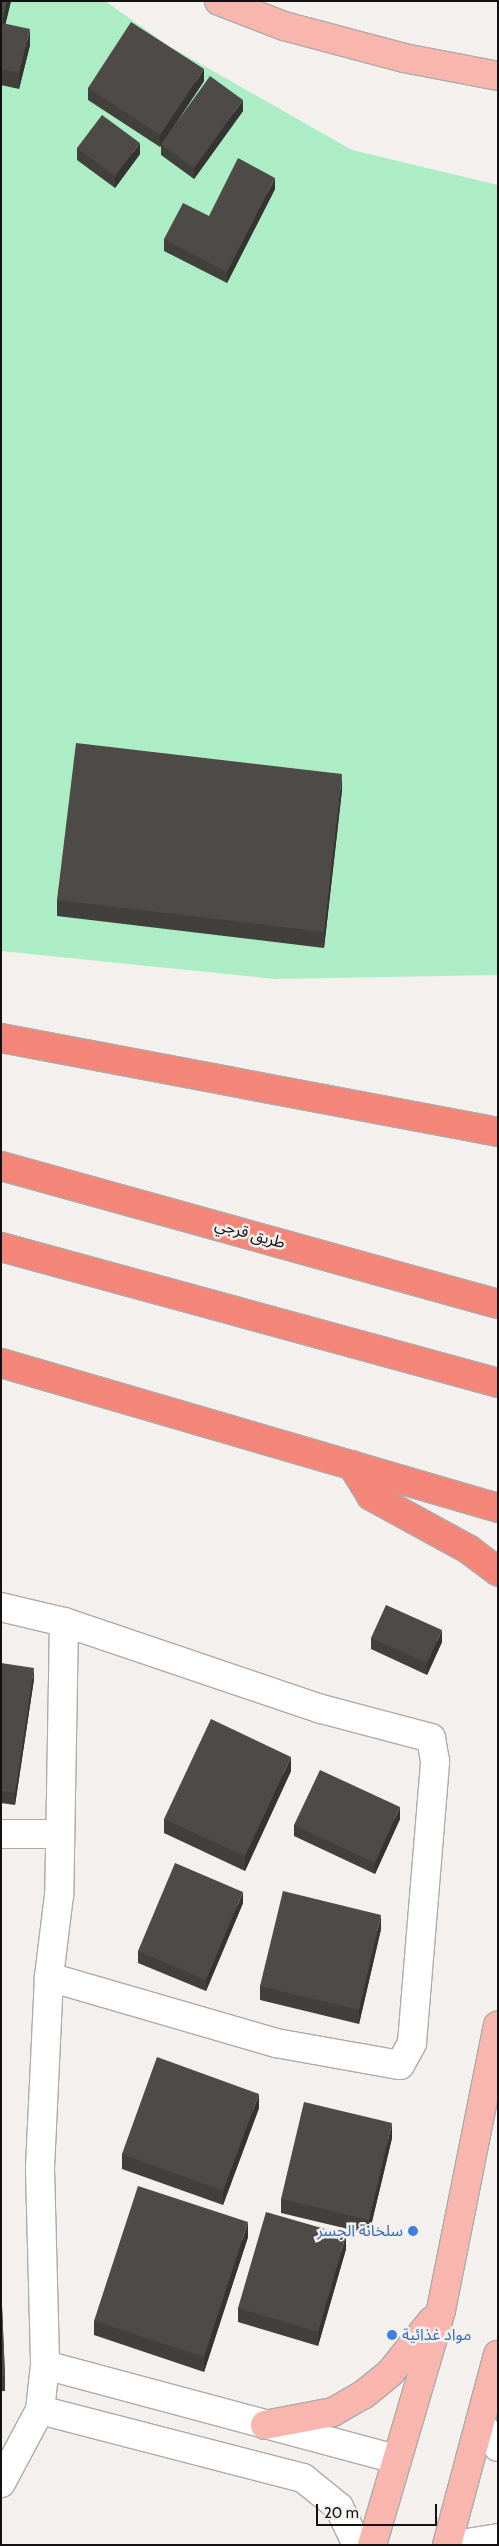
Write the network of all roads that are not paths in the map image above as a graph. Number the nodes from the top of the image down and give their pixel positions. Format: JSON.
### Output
{"nodes":[{"id":1,"x":219,"y":1,"type":"edge"},
{"id":2,"x":498,"y":76,"type":"edge"},
{"id":3,"x":1,"y":1038,"type":"edge"},
{"id":4,"x":498,"y":1115,"type":"edge"},
{"id":5,"x":465,"y":1125,"type":"junction"},
{"id":6,"x":498,"y":1132,"type":"edge"},
{"id":7,"x":1,"y":1166,"type":"edge"},
{"id":8,"x":1,"y":1247,"type":"edge"},
{"id":9,"x":498,"y":1304,"type":"edge"},
{"id":10,"x":1,"y":1363,"type":"edge"},
{"id":11,"x":497,"y":1382,"type":"edge"},
{"id":12,"x":352,"y":1465,"type":"junction"},
{"id":13,"x":498,"y":1508,"type":"edge"},
{"id":14,"x":498,"y":1572,"type":"edge"},
{"id":15,"x":1,"y":1607,"type":"edge"},
{"id":16,"x":64,"y":1622,"type":"junction"},
{"id":17,"x":1,"y":1834,"type":"edge"},
{"id":18,"x":59,"y":1834,"type":"junction"},
{"id":19,"x":49,"y":1977,"type":"junction"},
{"id":20,"x":498,"y":2026,"type":"edge"},
{"id":21,"x":441,"y":2310,"type":"junction"},
{"id":22,"x":498,"y":2355,"type":"edge"},
{"id":23,"x":45,"y":2366,"type":"junction"},
{"id":24,"x":40,"y":2410,"type":"junction"},
{"id":25,"x":480,"y":2423,"type":"junction"},
{"id":26,"x":265,"y":2425,"type":"junction"},
{"id":27,"x":498,"y":2447,"type":"edge"},
{"id":28,"x":397,"y":2459,"type":"junction"},
{"id":29,"x":1,"y":2483,"type":"edge"},
{"id":30,"x":498,"y":2538,"type":"edge"},
{"id":31,"x":357,"y":2545,"type":"edge"},
{"id":32,"x":372,"y":2545,"type":"edge"},
{"id":33,"x":447,"y":2545,"type":"edge"},
{"id":34,"x":455,"y":2545,"type":"edge"}],
"edges":[{"from":1,"to":2,"type":"main road"},
{"from":3,"to":5,"type":"highway"},
{"from":4,"to":5,"type":"highway"},
{"from":5,"to":6,"type":"highway"},
{"from":7,"to":9,"type":"highway","name":"طريق قرجي"},
{"from":8,"to":11,"type":"highway"},
{"from":10,"to":12,"type":"highway"},
{"from":12,"to":13,"type":"highway"},
{"from":12,"to":14,"type":"highway"},
{"from":15,"to":16,"type":"street"},
{"from":16,"to":18,"type":"street"},
{"from":16,"to":19,"type":"street"},
{"from":17,"to":18,"type":"street"},
{"from":18,"to":19,"type":"street"},
{"from":19,"to":23,"type":"street"},
{"from":20,"to":21,"type":"main road"},
{"from":21,"to":26,"type":"main road"},
{"from":21,"to":28,"type":"main road"},
{"from":22,"to":25,"type":"main road"},
{"from":23,"to":24,"type":"street"},
{"from":23,"to":26,"type":"street"},
{"from":24,"to":29,"type":"street"},
{"from":24,"to":31,"type":"street"},
{"from":25,"to":27,"type":"street"},
{"from":25,"to":33,"type":"main road"},
{"from":26,"to":28,"type":"street"},
{"from":28,"to":32,"type":"main road"},
{"from":30,"to":34,"type":"street"}]}
